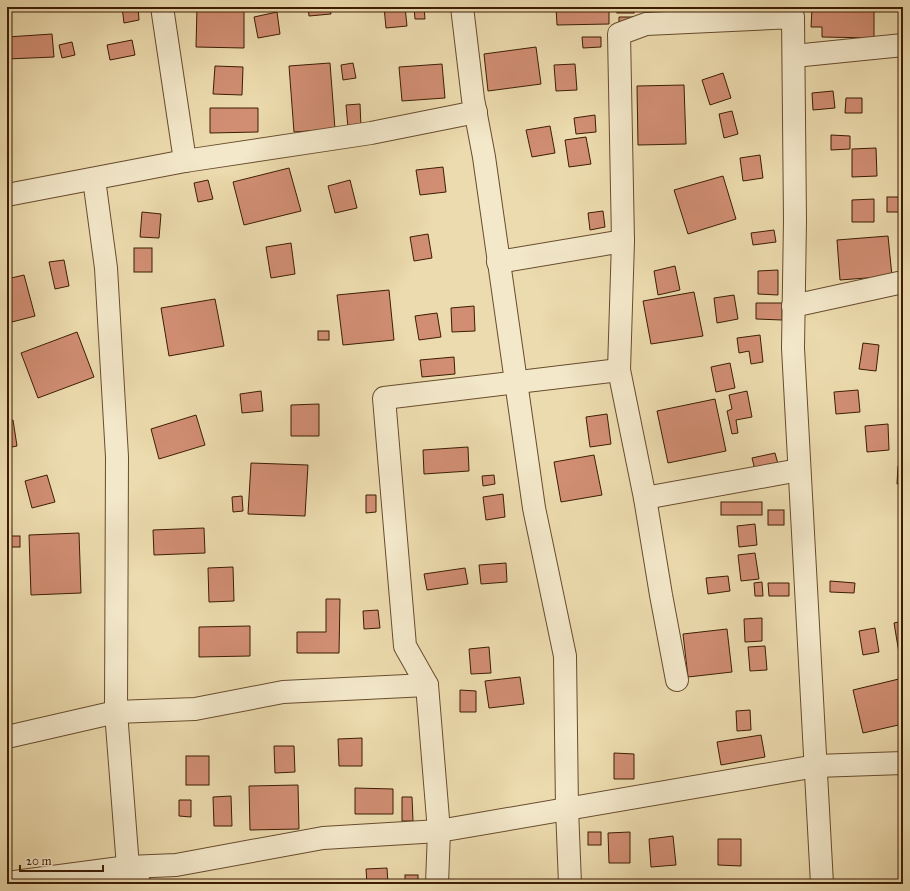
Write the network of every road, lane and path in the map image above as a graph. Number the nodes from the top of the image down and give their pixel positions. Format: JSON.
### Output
{"nodes":[{"id":1,"x":162,"y":7,"type":"edge"},
{"id":2,"x":462,"y":7,"type":"edge"},
{"id":3,"x":646,"y":16,"type":"edge"},
{"id":4,"x":903,"y":45,"type":"edge"},
{"id":5,"x":794,"y":56,"type":"junction"},
{"id":6,"x":476,"y":112,"type":"junction"},
{"id":7,"x":185,"y":161,"type":"junction"},
{"id":8,"x":94,"y":179,"type":"junction"},
{"id":9,"x":7,"y":195,"type":"edge"},
{"id":10,"x":623,"y":241,"type":"junction"},
{"id":11,"x":498,"y":262,"type":"junction"},
{"id":12,"x":903,"y":282,"type":"edge"},
{"id":13,"x":793,"y":306,"type":"junction"},
{"id":14,"x":619,"y":370,"type":"junction"},
{"id":15,"x":515,"y":382,"type":"junction"},
{"id":16,"x":799,"y":470,"type":"junction"},
{"id":17,"x":645,"y":498,"type":"junction"},
{"id":18,"x":677,"y":680,"type":"dead end"},
{"id":19,"x":427,"y":685,"type":"junction"},
{"id":20,"x":116,"y":712,"type":"junction"},
{"id":21,"x":7,"y":737,"type":"edge"},
{"id":22,"x":903,"y":763,"type":"edge"},
{"id":23,"x":816,"y":766,"type":"junction"},
{"id":24,"x":567,"y":808,"type":"junction"},
{"id":25,"x":439,"y":831,"type":"junction"},
{"id":26,"x":134,"y":875,"type":"edge"},
{"id":27,"x":7,"y":883,"type":"edge"},
{"id":28,"x":437,"y":884,"type":"edge"},
{"id":29,"x":570,"y":884,"type":"edge"},
{"id":30,"x":822,"y":884,"type":"edge"}],
"edges":[{"from":1,"to":7,"type":"street"},
{"from":2,"to":6,"type":"street"},
{"from":3,"to":5,"type":"street"},
{"from":3,"to":10,"type":"street"},
{"from":4,"to":5,"type":"street"},
{"from":5,"to":13,"type":"street"},
{"from":6,"to":7,"type":"street"},
{"from":6,"to":11,"type":"street"},
{"from":7,"to":8,"type":"street"},
{"from":8,"to":9,"type":"street"},
{"from":8,"to":20,"type":"street"},
{"from":10,"to":11,"type":"street"},
{"from":10,"to":14,"type":"street"},
{"from":11,"to":15,"type":"street"},
{"from":12,"to":13,"type":"street"},
{"from":13,"to":16,"type":"street"},
{"from":14,"to":15,"type":"street"},
{"from":14,"to":17,"type":"street"},
{"from":15,"to":19,"type":"street"},
{"from":15,"to":24,"type":"street"},
{"from":16,"to":17,"type":"street"},
{"from":16,"to":23,"type":"street"},
{"from":17,"to":18,"type":"street"},
{"from":19,"to":20,"type":"street"},
{"from":19,"to":25,"type":"street"},
{"from":20,"to":21,"type":"street"},
{"from":20,"to":26,"type":"street"},
{"from":22,"to":23,"type":"street"},
{"from":23,"to":24,"type":"street"},
{"from":23,"to":30,"type":"street"},
{"from":24,"to":25,"type":"street"},
{"from":24,"to":29,"type":"street"},
{"from":25,"to":26,"type":"street"},
{"from":25,"to":28,"type":"street"},
{"from":26,"to":27,"type":"street"}]}
